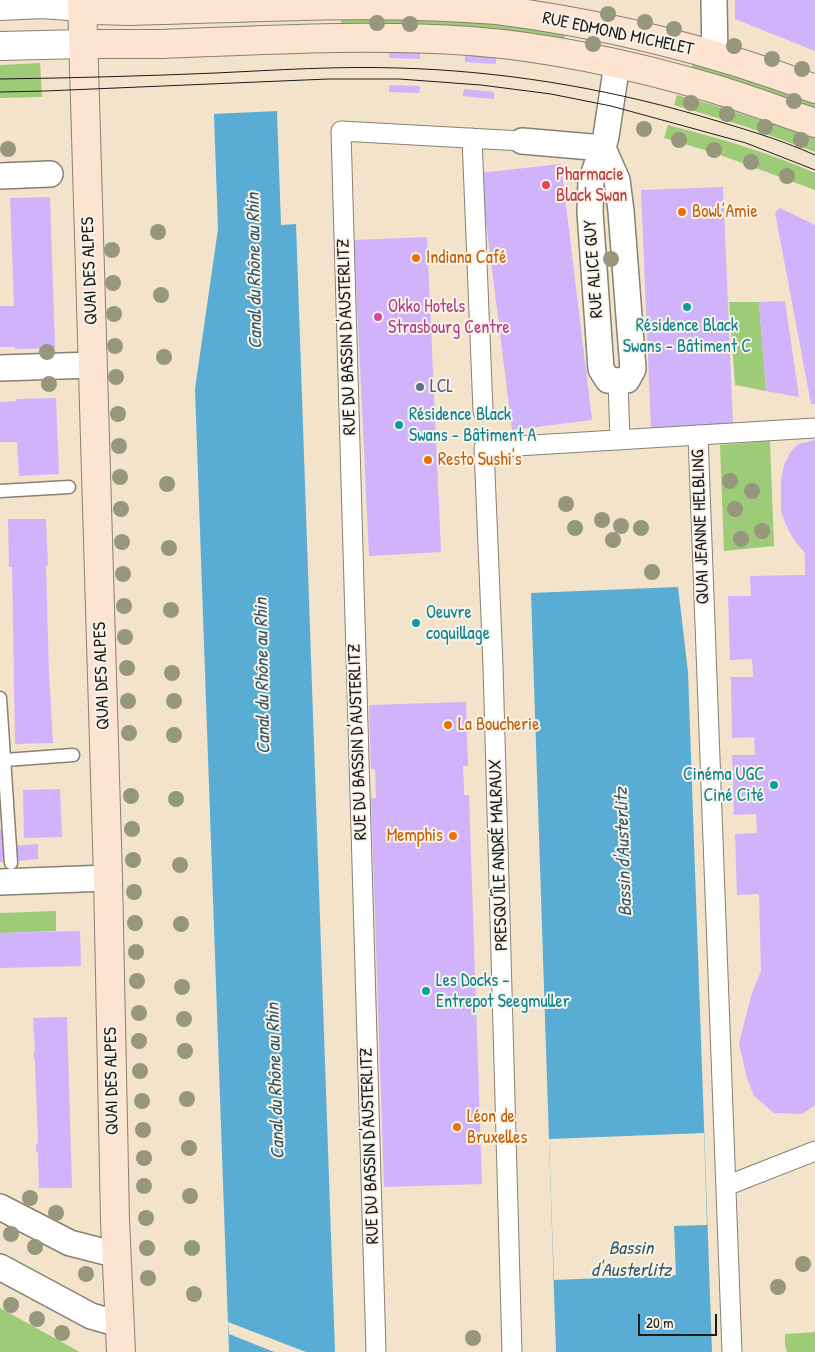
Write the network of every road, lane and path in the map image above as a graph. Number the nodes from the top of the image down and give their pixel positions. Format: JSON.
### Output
{"nodes":[{"id":1,"x":714,"y":0,"type":"edge"},
{"id":2,"x":82,"y":4,"type":"edge"},
{"id":3,"x":0,"y":6,"type":"edge"},
{"id":4,"x":84,"y":44,"type":"junction"},
{"id":5,"x":0,"y":46,"type":"edge"},
{"id":6,"x":621,"y":46,"type":"junction"},
{"id":7,"x":715,"y":56,"type":"junction"},
{"id":8,"x":815,"y":89,"type":"edge"},
{"id":9,"x":815,"y":123,"type":"edge"},
{"id":10,"x":472,"y":138,"type":"junction"},
{"id":11,"x":522,"y":141,"type":"joint"},
{"id":12,"x":603,"y":148,"type":"junction"},
{"id":13,"x":50,"y":174,"type":"dead end"},
{"id":14,"x":0,"y":176,"type":"edge"},
{"id":15,"x":92,"y":365,"type":"junction"},
{"id":16,"x":0,"y":368,"type":"edge"},
{"id":17,"x":618,"y":381,"type":"joint"},
{"id":18,"x":483,"y":411,"type":"dead end"},
{"id":19,"x":815,"y":428,"type":"edge"},
{"id":20,"x":698,"y":435,"type":"junction"},
{"id":21,"x":620,"y":440,"type":"junction"},
{"id":22,"x":484,"y":448,"type":"joint"},
{"id":23,"x":69,"y":487,"type":"dead end"},
{"id":24,"x":0,"y":491,"type":"edge"},
{"id":25,"x":0,"y":698,"type":"edge"},
{"id":26,"x":72,"y":755,"type":"dead end"},
{"id":27,"x":5,"y":760,"type":"junction"},
{"id":28,"x":5,"y":872,"type":"edge"},
{"id":29,"x":108,"y":878,"type":"junction"},
{"id":30,"x":815,"y":1151,"type":"edge"},
{"id":31,"x":726,"y":1186,"type":"junction"},
{"id":32,"x":0,"y":1207,"type":"edge"},
{"id":33,"x":117,"y":1255,"type":"junction"},
{"id":34,"x":0,"y":1267,"type":"edge"},
{"id":35,"x":119,"y":1324,"type":"junction"},
{"id":36,"x":121,"y":1352,"type":"edge"},
{"id":37,"x":376,"y":1352,"type":"edge"},
{"id":38,"x":512,"y":1352,"type":"edge"},
{"id":39,"x":732,"y":1352,"type":"edge"}],
"edges":[{"from":1,"to":7,"type":"street"},
{"from":2,"to":3,"type":"street"},
{"from":2,"to":4,"type":"main road","name":"QUAI DES ALPES"},
{"from":2,"to":6,"type":"main road","name":"RUE EDMOND MICHELET"},
{"from":4,"to":5,"type":"street"},
{"from":4,"to":6,"type":"main road","name":"RUE EDMOND MICHELET"},
{"from":4,"to":15,"type":"main road","name":"QUAI DES ALPES"},
{"from":6,"to":7,"type":"main road","name":"RUE EDMOND MICHELET"},
{"from":6,"to":9,"type":"main road","name":"RUE EDMOND MICHELET"},
{"from":6,"to":12,"type":"street","name":"RUE ALICE GUY"},
{"from":7,"to":8,"type":"main road","name":"RUE EDMOND MICHELET"},
{"from":10,"to":11,"type":"street"},
{"from":10,"to":18,"type":"street"},
{"from":10,"to":37,"type":"street","name":"RUE DU BASSIN D'AUSTERLITZ"},
{"from":11,"to":12,"type":"street"},
{"from":12,"to":17,"type":"street","name":"RUE ALICE GUY"},
{"from":13,"to":14,"type":"street"},
{"from":15,"to":16,"type":"street"},
{"from":15,"to":29,"type":"main road","name":"QUAI DES ALPES"},
{"from":17,"to":21,"type":"street","name":"RUE ALICE GUY"},
{"from":19,"to":20,"type":"street"},
{"from":20,"to":21,"type":"street","name":"QUAI JEANNE HELBLING"},
{"from":20,"to":31,"type":"street","name":"QUAI JEANNE HELBLING"},
{"from":21,"to":22,"type":"street","name":"QUAI JEANNE HELBLING"},
{"from":22,"to":38,"type":"street","name":"PRESQU'ÎLE ANDRÉ MALRAUX"},
{"from":23,"to":24,"type":"lane"},
{"from":25,"to":27,"type":"lane"},
{"from":26,"to":27,"type":"lane"},
{"from":27,"to":28,"type":"lane"},
{"from":28,"to":29,"type":"street"},
{"from":29,"to":33,"type":"main road","name":"QUAI DES ALPES"},
{"from":30,"to":31,"type":"street"},
{"from":31,"to":39,"type":"street","name":"QUAI JEANNE HELBLING"},
{"from":32,"to":33,"type":"street"},
{"from":33,"to":35,"type":"main road","name":"QUAI DES ALPES"},
{"from":34,"to":35,"type":"street"},
{"from":35,"to":36,"type":"main road","name":"QUAI DES ALPES"}]}
